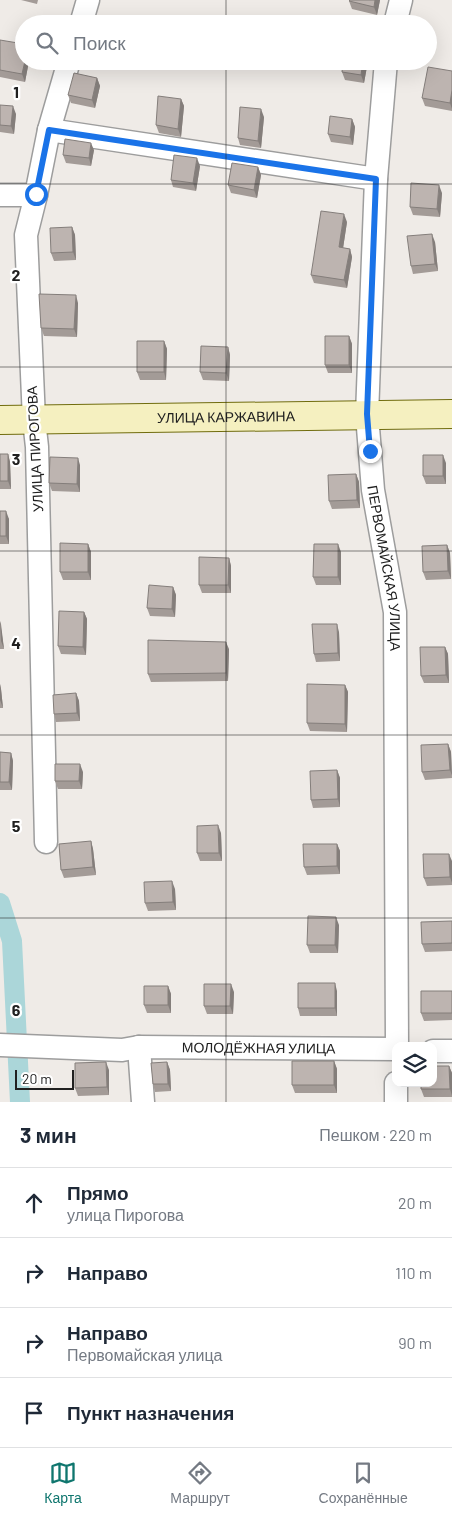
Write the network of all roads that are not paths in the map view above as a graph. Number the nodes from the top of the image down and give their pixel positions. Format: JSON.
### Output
{"nodes":[{"id":1,"x":88,"y":0,"type":"edge"},
{"id":2,"x":401,"y":0,"type":"edge"},
{"id":3,"x":84,"y":15,"type":"edge"},
{"id":4,"x":397,"y":15,"type":"edge"},
{"id":5,"x":66,"y":70,"type":"edge"},
{"id":6,"x":385,"y":70,"type":"edge"},
{"id":7,"x":49,"y":130,"type":"junction"},
{"id":8,"x":376,"y":179,"type":"junction"},
{"id":9,"x":36,"y":194,"type":"junction"},
{"id":10,"x":0,"y":195,"type":"edge"},
{"id":11,"x":367,"y":414,"type":"junction"},
{"id":12,"x":452,"y":414,"type":"edge"},
{"id":13,"x":0,"y":420,"type":"edge"},
{"id":14,"x":34,"y":420,"type":"junction"},
{"id":15,"x":46,"y":842,"type":"dead end"},
{"id":16,"x":396,"y":1042,"type":"edge"},
{"id":17,"x":0,"y":1045,"type":"edge"},
{"id":18,"x":392,"y":1048,"type":"edge"},
{"id":19,"x":131,"y":1049,"type":"junction"},
{"id":20,"x":437,"y":1051,"type":"edge"},
{"id":21,"x":452,"y":1051,"type":"edge"},
{"id":22,"x":396,"y":1087,"type":"edge"},
{"id":23,"x":143,"y":1102,"type":"edge"},
{"id":24,"x":396,"y":1102,"type":"edge"}],
"edges":[{"from":1,"to":3,"type":"street"},
{"from":2,"to":4,"type":"street"},
{"from":5,"to":7,"type":"street","name":"УЛИЦА ПИРОГОВА"},
{"from":6,"to":8,"type":"street","name":"ПЕРВОМАЙСКАЯ УЛИЦА"},
{"from":7,"to":8,"type":"street"},
{"from":7,"to":9,"type":"street","name":"УЛИЦА ПИРОГОВА"},
{"from":8,"to":11,"type":"street","name":"ПЕРВОМАЙСКАЯ УЛИЦА"},
{"from":9,"to":10,"type":"street"},
{"from":9,"to":14,"type":"street","name":"УЛИЦА ПИРОГОВА"},
{"from":11,"to":12,"type":"street","name":"УЛИЦА КАРЖАВИНА"},
{"from":11,"to":14,"type":"street","name":"УЛИЦА КАРЖАВИНА"},
{"from":11,"to":16,"type":"street","name":"ПЕРВОМАЙСКАЯ УЛИЦА"},
{"from":13,"to":14,"type":"street","name":"УЛИЦА КАРЖАВИНА"},
{"from":14,"to":15,"type":"street","name":"УЛИЦА ПИРОГОВА"},
{"from":17,"to":19,"type":"street","name":"МОЛОДЁЖНАЯ УЛИЦА"},
{"from":18,"to":19,"type":"street","name":"МОЛОДЁЖНАЯ УЛИЦА"},
{"from":19,"to":23,"type":"street"},
{"from":20,"to":21,"type":"street"},
{"from":22,"to":24,"type":"street"}]}
